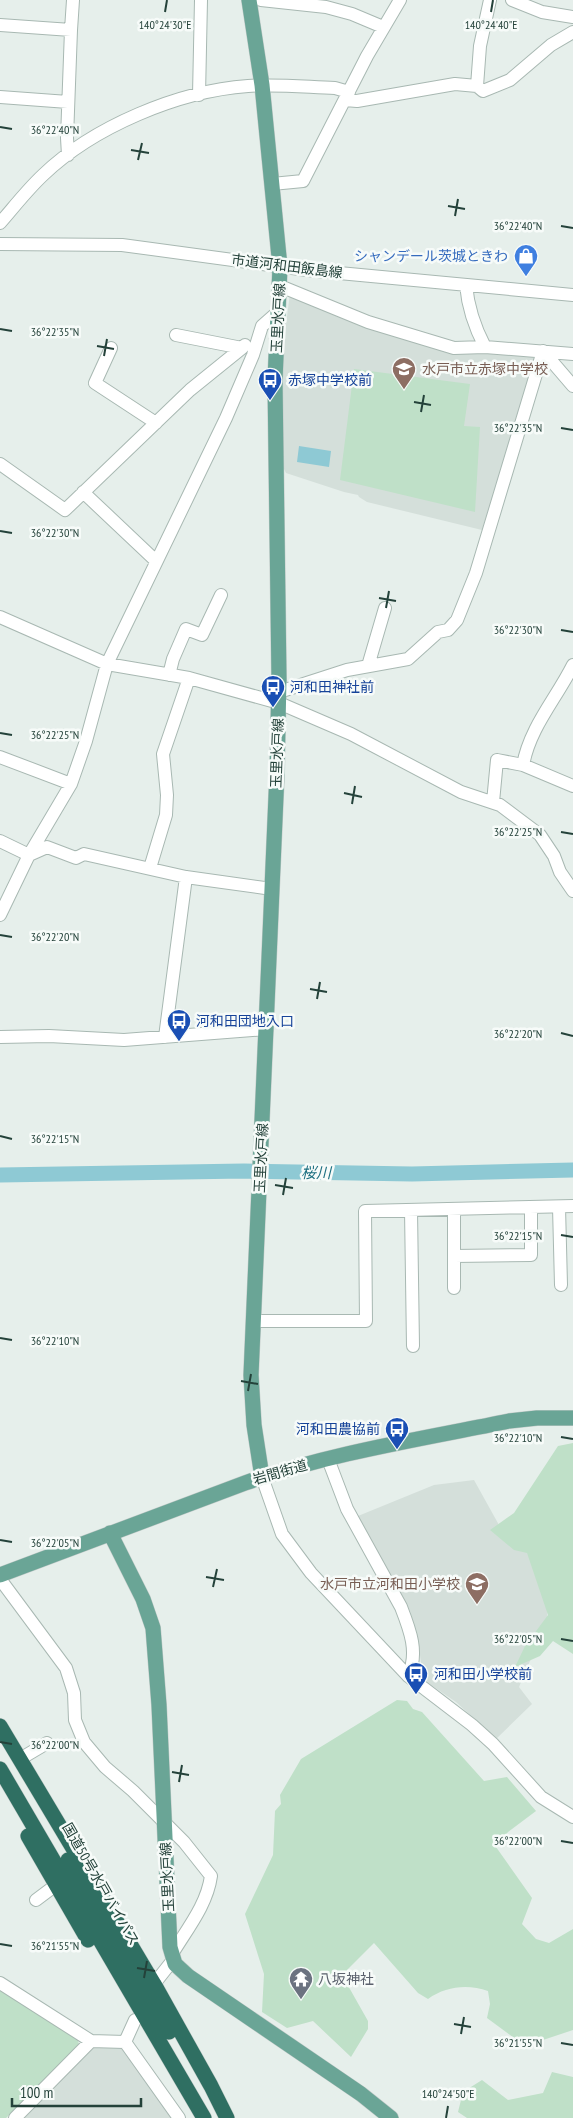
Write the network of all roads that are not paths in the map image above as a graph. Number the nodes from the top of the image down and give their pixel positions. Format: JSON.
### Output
{"nodes":[{"id":1,"x":73,"y":0,"type":"edge"},
{"id":2,"x":201,"y":0,"type":"edge"},
{"id":3,"x":248,"y":0,"type":"edge"},
{"id":4,"x":261,"y":0,"type":"edge"},
{"id":5,"x":400,"y":0,"type":"edge"},
{"id":6,"x":490,"y":0,"type":"edge"},
{"id":7,"x":512,"y":0,"type":"edge"},
{"id":8,"x":573,"y":17,"type":"edge"},
{"id":9,"x":0,"y":25,"type":"edge"},
{"id":10,"x":383,"y":27,"type":"junction"},
{"id":11,"x":71,"y":30,"type":"junction"},
{"id":12,"x":573,"y":32,"type":"edge"},
{"id":13,"x":262,"y":85,"type":"junction"},
{"id":14,"x":477,"y":86,"type":"junction"},
{"id":15,"x":199,"y":94,"type":"junction"},
{"id":16,"x":347,"y":96,"type":"junction"},
{"id":17,"x":0,"y":97,"type":"edge"},
{"id":18,"x":68,"y":102,"type":"junction"},
{"id":19,"x":68,"y":155,"type":"junction"},
{"id":20,"x":272,"y":184,"type":"junction"},
{"id":21,"x":0,"y":224,"type":"edge"},
{"id":22,"x":0,"y":244,"type":"edge"},
{"id":23,"x":280,"y":267,"type":"junction"},
{"id":24,"x":466,"y":285,"type":"junction"},
{"id":25,"x":280,"y":286,"type":"junction"},
{"id":26,"x":573,"y":295,"type":"edge"},
{"id":27,"x":279,"y":311,"type":"junction"},
{"id":28,"x":262,"y":326,"type":"junction"},
{"id":29,"x":176,"y":335,"type":"dead end"},
{"id":30,"x":485,"y":347,"type":"junction"},
{"id":31,"x":111,"y":348,"type":"dead end"},
{"id":32,"x":242,"y":348,"type":"junction"},
{"id":33,"x":543,"y":351,"type":"junction"},
{"id":34,"x":573,"y":354,"type":"edge"},
{"id":35,"x":573,"y":386,"type":"edge"},
{"id":36,"x":156,"y":423,"type":"junction"},
{"id":37,"x":0,"y":464,"type":"edge"},
{"id":38,"x":83,"y":492,"type":"junction"},
{"id":39,"x":156,"y":561,"type":"junction"},
{"id":40,"x":221,"y":595,"type":"dead end"},
{"id":41,"x":386,"y":608,"type":"dead end"},
{"id":42,"x":0,"y":617,"type":"edge"},
{"id":43,"x":107,"y":664,"type":"junction"},
{"id":44,"x":573,"y":665,"type":"edge"},
{"id":45,"x":368,"y":666,"type":"junction"},
{"id":46,"x":169,"y":675,"type":"junction"},
{"id":47,"x":189,"y":678,"type":"junction"},
{"id":48,"x":279,"y":698,"type":"junction"},
{"id":49,"x":0,"y":756,"type":"edge"},
{"id":50,"x":523,"y":764,"type":"junction"},
{"id":51,"x":71,"y":784,"type":"junction"},
{"id":52,"x":573,"y":786,"type":"edge"},
{"id":53,"x":493,"y":802,"type":"junction"},
{"id":54,"x":0,"y":840,"type":"edge"},
{"id":55,"x":29,"y":855,"type":"junction"},
{"id":56,"x":150,"y":868,"type":"junction"},
{"id":57,"x":186,"y":877,"type":"junction"},
{"id":58,"x":272,"y":889,"type":"junction"},
{"id":59,"x":573,"y":891,"type":"edge"},
{"id":60,"x":0,"y":916,"type":"edge"},
{"id":61,"x":267,"y":1030,"type":"junction"},
{"id":62,"x":0,"y":1036,"type":"edge"},
{"id":63,"x":165,"y":1037,"type":"junction"},
{"id":64,"x":573,"y":1206,"type":"edge"},
{"id":65,"x":531,"y":1207,"type":"junction"},
{"id":66,"x":559,"y":1207,"type":"junction"},
{"id":67,"x":454,"y":1209,"type":"junction"},
{"id":68,"x":411,"y":1210,"type":"junction"},
{"id":69,"x":454,"y":1256,"type":"junction"},
{"id":70,"x":561,"y":1285,"type":"dead end"},
{"id":71,"x":454,"y":1288,"type":"dead end"},
{"id":72,"x":253,"y":1321,"type":"junction"},
{"id":73,"x":413,"y":1346,"type":"dead end"},
{"id":74,"x":573,"y":1418,"type":"edge"},
{"id":75,"x":328,"y":1459,"type":"junction"},
{"id":76,"x":262,"y":1477,"type":"junction"},
{"id":77,"x":110,"y":1533,"type":"junction"},
{"id":78,"x":0,"y":1575,"type":"edge"},
{"id":79,"x":0,"y":1579,"type":"edge"},
{"id":80,"x":408,"y":1676,"type":"junction"},
{"id":81,"x":0,"y":1726,"type":"edge"},
{"id":82,"x":47,"y":1743,"type":"dead end"},
{"id":83,"x":0,"y":1745,"type":"edge"},
{"id":84,"x":20,"y":1759,"type":"junction"},
{"id":85,"x":0,"y":1768,"type":"edge"},
{"id":86,"x":0,"y":1789,"type":"edge"},
{"id":87,"x":33,"y":1814,"type":"junction"},
{"id":88,"x":573,"y":1817,"type":"edge"},
{"id":89,"x":165,"y":1824,"type":"junction"},
{"id":90,"x":56,"y":1885,"type":"junction"},
{"id":91,"x":36,"y":1900,"type":"dead end"},
{"id":92,"x":172,"y":1957,"type":"junction"},
{"id":93,"x":0,"y":1982,"type":"edge"},
{"id":94,"x":154,"y":1984,"type":"junction"},
{"id":95,"x":136,"y":2020,"type":"junction"},
{"id":96,"x":91,"y":2041,"type":"junction"},
{"id":97,"x":125,"y":2042,"type":"junction"},
{"id":98,"x":197,"y":2117,"type":"edge"},
{"id":99,"x":15,"y":2118,"type":"edge"},
{"id":100,"x":179,"y":2118,"type":"edge"},
{"id":101,"x":220,"y":2118,"type":"edge"},
{"id":102,"x":227,"y":2118,"type":"edge"},
{"id":103,"x":391,"y":2118,"type":"edge"}],
"edges":[{"from":1,"to":11,"type":"street"},
{"from":2,"to":15,"type":"street"},
{"from":3,"to":13,"type":"main road","name":"玉里水戸線"},
{"from":4,"to":10,"type":"street"},
{"from":5,"to":10,"type":"street"},
{"from":6,"to":14,"type":"street"},
{"from":7,"to":8,"type":"street"},
{"from":9,"to":11,"type":"street"},
{"from":10,"to":16,"type":"street"},
{"from":11,"to":18,"type":"street"},
{"from":12,"to":14,"type":"street"},
{"from":13,"to":15,"type":"street"},
{"from":13,"to":16,"type":"street"},
{"from":13,"to":20,"type":"main road","name":"玉里水戸線"},
{"from":14,"to":16,"type":"street"},
{"from":15,"to":19,"type":"street"},
{"from":16,"to":20,"type":"street"},
{"from":17,"to":18,"type":"street"},
{"from":18,"to":19,"type":"street"},
{"from":19,"to":21,"type":"street"},
{"from":20,"to":23,"type":"main road","name":"玉里水戸線"},
{"from":22,"to":23,"type":"street","name":"市道河和田飯島線"},
{"from":23,"to":24,"type":"street","name":"市道河和田飯島線"},
{"from":23,"to":25,"type":"main road","name":"玉里水戸線"},
{"from":24,"to":26,"type":"street","name":"市道河和田飯島線"},
{"from":24,"to":30,"type":"street"},
{"from":25,"to":27,"type":"main road","name":"玉里水戸線"},
{"from":25,"to":30,"type":"street"},
{"from":27,"to":28,"type":"street"},
{"from":27,"to":48,"type":"main road","name":"玉里水戸線"},
{"from":28,"to":32,"type":"street"},
{"from":28,"to":39,"type":"street"},
{"from":29,"to":32,"type":"street"},
{"from":30,"to":33,"type":"street"},
{"from":31,"to":36,"type":"street"},
{"from":32,"to":36,"type":"street"},
{"from":33,"to":34,"type":"street"},
{"from":33,"to":35,"type":"street"},
{"from":33,"to":45,"type":"street"},
{"from":36,"to":38,"type":"street"},
{"from":37,"to":38,"type":"street"},
{"from":38,"to":39,"type":"street"},
{"from":39,"to":43,"type":"street"},
{"from":40,"to":46,"type":"street"},
{"from":41,"to":45,"type":"street"},
{"from":42,"to":43,"type":"street"},
{"from":43,"to":46,"type":"street"},
{"from":43,"to":51,"type":"street"},
{"from":44,"to":50,"type":"street"},
{"from":45,"to":48,"type":"street"},
{"from":46,"to":47,"type":"street"},
{"from":47,"to":48,"type":"street"},
{"from":47,"to":56,"type":"street"},
{"from":48,"to":53,"type":"street"},
{"from":48,"to":58,"type":"main road","name":"玉里水戸線"},
{"from":49,"to":51,"type":"street"},
{"from":50,"to":52,"type":"street"},
{"from":50,"to":53,"type":"street"},
{"from":51,"to":55,"type":"street"},
{"from":53,"to":59,"type":"street"},
{"from":54,"to":55,"type":"street"},
{"from":55,"to":56,"type":"street"},
{"from":55,"to":60,"type":"street"},
{"from":56,"to":57,"type":"street"},
{"from":57,"to":58,"type":"street"},
{"from":57,"to":63,"type":"street"},
{"from":58,"to":61,"type":"main road","name":"玉里水戸線"},
{"from":61,"to":63,"type":"street"},
{"from":61,"to":72,"type":"main road","name":"玉里水戸線"},
{"from":62,"to":63,"type":"street"},
{"from":64,"to":66,"type":"street"},
{"from":65,"to":66,"type":"street"},
{"from":65,"to":67,"type":"street"},
{"from":65,"to":69,"type":"street"},
{"from":66,"to":70,"type":"street"},
{"from":67,"to":68,"type":"street"},
{"from":67,"to":69,"type":"street"},
{"from":68,"to":72,"type":"street"},
{"from":68,"to":73,"type":"street"},
{"from":69,"to":71,"type":"street"},
{"from":72,"to":76,"type":"main road","name":"玉里水戸線"},
{"from":74,"to":75,"type":"main road","name":"岩間街道"},
{"from":75,"to":76,"type":"main road","name":"岩間街道"},
{"from":75,"to":80,"type":"street"},
{"from":76,"to":77,"type":"main road","name":"岩間街道"},
{"from":76,"to":80,"type":"street"},
{"from":77,"to":78,"type":"main road","name":"岩間街道"},
{"from":77,"to":89,"type":"main road","name":"玉里水戸線"},
{"from":79,"to":89,"type":"street"},
{"from":80,"to":88,"type":"street"},
{"from":81,"to":84,"type":"highway"},
{"from":82,"to":84,"type":"street"},
{"from":83,"to":87,"type":"highway","name":"国道50号水戸バイパス"},
{"from":84,"to":94,"type":"highway"},
{"from":85,"to":87,"type":"highway","name":"国道50号水戸バイパス"},
{"from":86,"to":90,"type":"highway"},
{"from":87,"to":98,"type":"highway","name":"国道50号水戸バイパス"},
{"from":87,"to":101,"type":"highway","name":"国道50号水戸バイパス"},
{"from":89,"to":92,"type":"main road","name":"玉里水戸線"},
{"from":89,"to":92,"type":"street"},
{"from":90,"to":91,"type":"street"},
{"from":90,"to":95,"type":"highway"},
{"from":92,"to":94,"type":"street"},
{"from":92,"to":103,"type":"main road"},
{"from":93,"to":96,"type":"street"},
{"from":94,"to":102,"type":"highway"},
{"from":95,"to":97,"type":"street"},
{"from":95,"to":98,"type":"highway"},
{"from":96,"to":97,"type":"street"},
{"from":96,"to":99,"type":"street"},
{"from":97,"to":100,"type":"street"}]}
